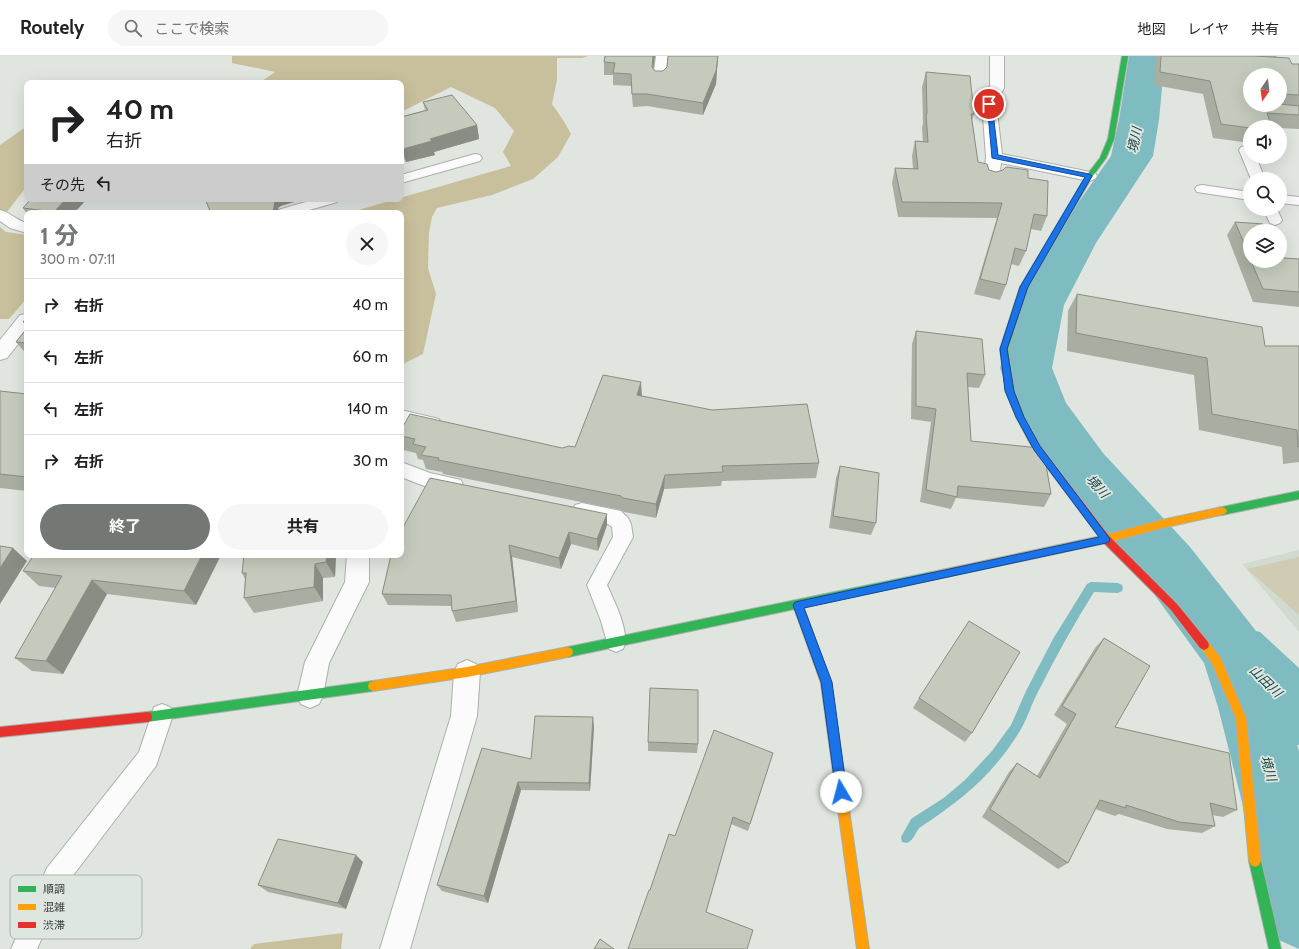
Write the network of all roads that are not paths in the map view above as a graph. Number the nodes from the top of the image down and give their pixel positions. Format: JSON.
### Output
{"nodes":[{"id":1,"x":662,"y":56,"type":"edge"},
{"id":2,"x":997,"y":56,"type":"edge"},
{"id":3,"x":1125,"y":56,"type":"edge"},
{"id":4,"x":659,"y":79,"type":"edge"},
{"id":5,"x":994,"y":157,"type":"junction"},
{"id":6,"x":475,"y":158,"type":"dead end"},
{"id":7,"x":1089,"y":176,"type":"junction"},
{"id":8,"x":404,"y":178,"type":"edge"},
{"id":9,"x":991,"y":181,"type":"edge"},
{"id":10,"x":1202,"y":189,"type":"dead end"},
{"id":11,"x":1243,"y":195,"type":"edge"},
{"id":12,"x":1287,"y":200,"type":"edge"},
{"id":13,"x":1299,"y":201,"type":"edge"},
{"id":14,"x":322,"y":202,"type":"edge"},
{"id":15,"x":294,"y":210,"type":"edge"},
{"id":16,"x":0,"y":214,"type":"edge"},
{"id":17,"x":24,"y":227,"type":"edge"},
{"id":18,"x":24,"y":324,"type":"edge"},
{"id":19,"x":0,"y":353,"type":"edge"},
{"id":20,"x":404,"y":418,"type":"edge"},
{"id":21,"x":448,"y":428,"type":"edge"},
{"id":22,"x":404,"y":470,"type":"edge"},
{"id":23,"x":474,"y":489,"type":"edge"},
{"id":24,"x":1299,"y":495,"type":"edge"},
{"id":25,"x":567,"y":508,"type":"edge"},
{"id":26,"x":1106,"y":539,"type":"junction"},
{"id":27,"x":358,"y":558,"type":"edge"},
{"id":28,"x":798,"y":605,"type":"junction"},
{"id":29,"x":616,"y":642,"type":"junction"},
{"id":30,"x":467,"y":672,"type":"junction"},
{"id":31,"x":310,"y":696,"type":"junction"},
{"id":32,"x":162,"y":715,"type":"junction"},
{"id":33,"x":0,"y":732,"type":"edge"},
{"id":34,"x":58,"y":875,"type":"edge"},
{"id":35,"x":28,"y":939,"type":"edge"},
{"id":36,"x":24,"y":949,"type":"edge"},
{"id":37,"x":395,"y":949,"type":"edge"},
{"id":38,"x":863,"y":949,"type":"edge"},
{"id":39,"x":1275,"y":949,"type":"edge"}],
"edges":[{"from":1,"to":4,"type":"lane"},
{"from":2,"to":5,"type":"street"},
{"from":3,"to":7,"type":"street"},
{"from":5,"to":7,"type":"street"},
{"from":5,"to":9,"type":"street"},
{"from":6,"to":8,"type":"lane"},
{"from":7,"to":26,"type":"street"},
{"from":10,"to":11,"type":"lane"},
{"from":12,"to":13,"type":"lane"},
{"from":14,"to":15,"type":"lane"},
{"from":16,"to":17,"type":"lane"},
{"from":18,"to":19,"type":"street"},
{"from":20,"to":21,"type":"lane"},
{"from":22,"to":23,"type":"lane"},
{"from":24,"to":26,"type":"street"},
{"from":25,"to":29,"type":"lane"},
{"from":26,"to":28,"type":"street"},
{"from":26,"to":39,"type":"street"},
{"from":27,"to":31,"type":"street"},
{"from":28,"to":29,"type":"street"},
{"from":28,"to":38,"type":"street"},
{"from":29,"to":30,"type":"street"},
{"from":30,"to":31,"type":"street"},
{"from":30,"to":37,"type":"street"},
{"from":31,"to":32,"type":"street"},
{"from":32,"to":33,"type":"street"},
{"from":32,"to":34,"type":"lane"},
{"from":35,"to":36,"type":"lane"}]}
